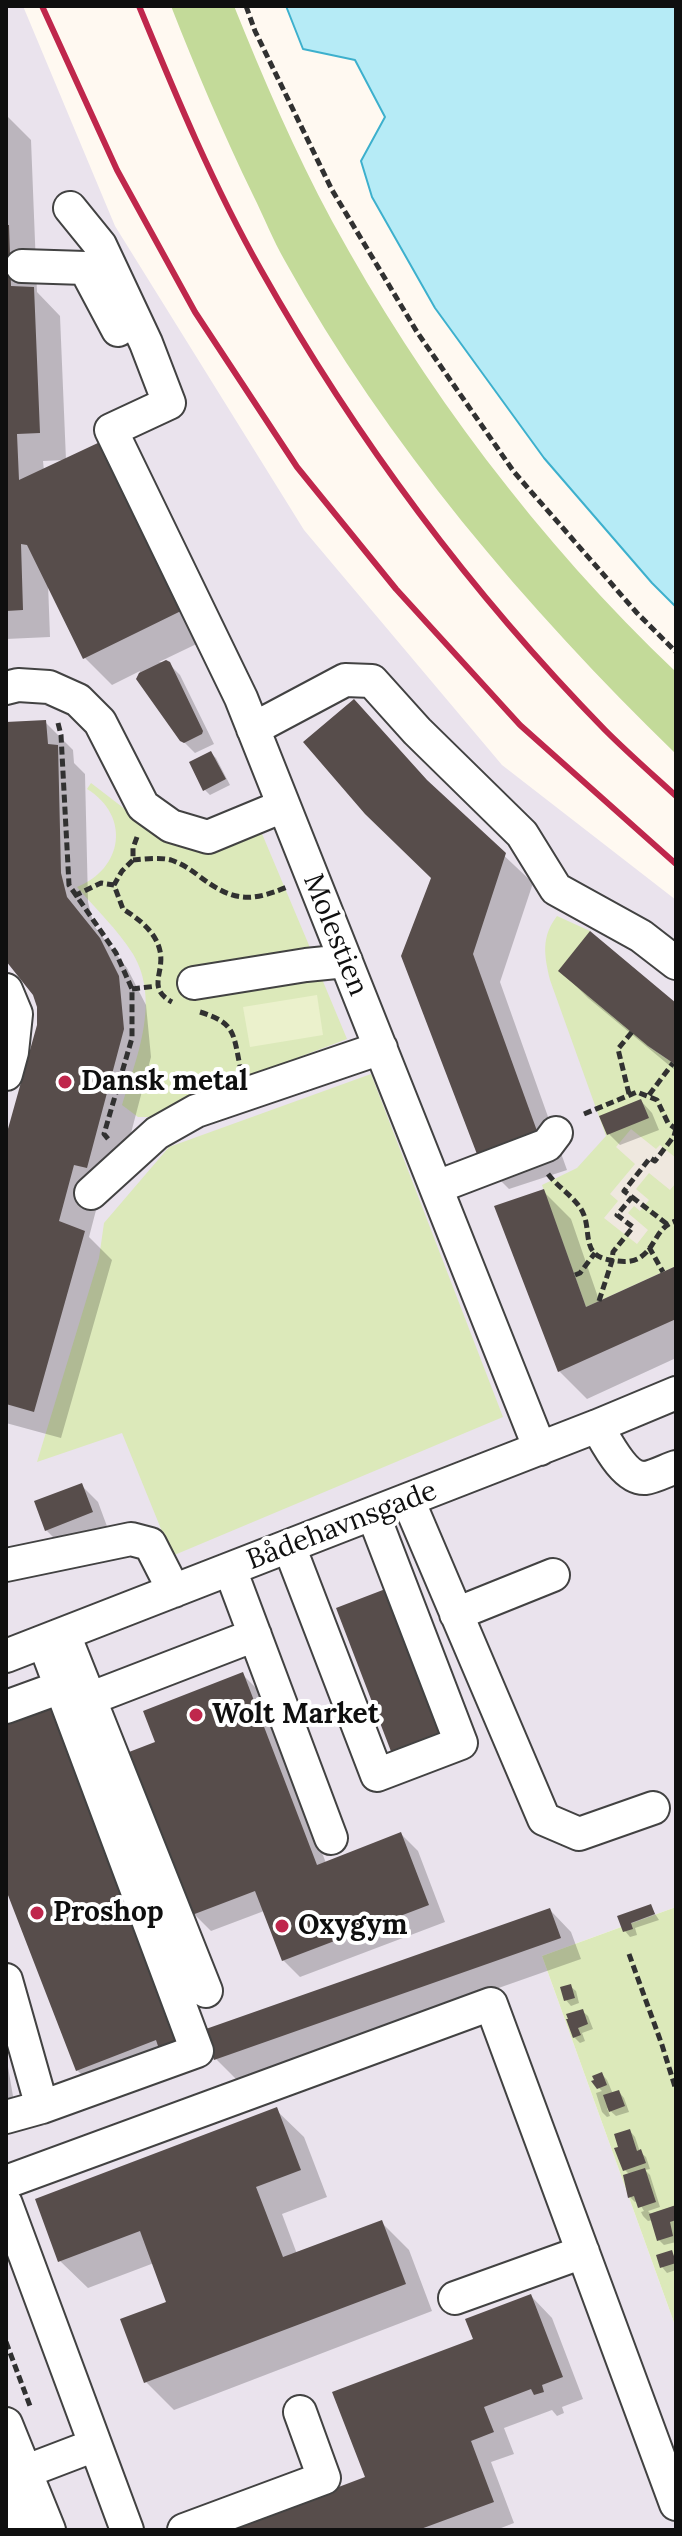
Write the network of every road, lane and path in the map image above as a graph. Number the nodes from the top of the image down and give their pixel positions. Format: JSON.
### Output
{"nodes":[{"id":1,"x":246,"y":6,"type":"edge"},
{"id":2,"x":70,"y":208,"type":"dead end"},
{"id":3,"x":22,"y":266,"type":"dead end"},
{"id":4,"x":158,"y":408,"type":"junction"},
{"id":5,"x":676,"y":652,"type":"edge"},
{"id":6,"x":49,"y":687,"type":"junction"},
{"id":7,"x":6,"y":688,"type":"edge"},
{"id":8,"x":253,"y":729,"type":"junction"},
{"id":9,"x":283,"y":806,"type":"junction"},
{"id":10,"x":151,"y":813,"type":"junction"},
{"id":11,"x":133,"y":860,"type":"junction"},
{"id":12,"x":312,"y":877,"type":"junction"},
{"id":13,"x":114,"y":885,"type":"junction"},
{"id":14,"x":74,"y":896,"type":"junction"},
{"id":15,"x":346,"y":961,"type":"junction"},
{"id":16,"x":676,"y":963,"type":"edge"},
{"id":17,"x":157,"y":986,"type":"junction"},
{"id":18,"x":132,"y":989,"type":"junction"},
{"id":19,"x":6,"y":990,"type":"edge"},
{"id":20,"x":187,"y":999,"type":"junction"},
{"id":21,"x":632,"y":1032,"type":"dead end"},
{"id":22,"x":381,"y":1048,"type":"junction"},
{"id":23,"x":673,"y":1063,"type":"dead end"},
{"id":24,"x":6,"y":1074,"type":"edge"},
{"id":25,"x":250,"y":1093,"type":"junction"},
{"id":26,"x":629,"y":1094,"type":"junction"},
{"id":27,"x":649,"y":1095,"type":"junction"},
{"id":28,"x":584,"y":1114,"type":"dead end"},
{"id":29,"x":676,"y":1129,"type":"edge"},
{"id":30,"x":556,"y":1133,"type":"dead end"},
{"id":31,"x":128,"y":1159,"type":"junction"},
{"id":32,"x":547,"y":1173,"type":"dead end"},
{"id":33,"x":437,"y":1187,"type":"junction"},
{"id":34,"x":91,"y":1193,"type":"dead end"},
{"id":35,"x":632,"y":1197,"type":"junction"},
{"id":36,"x":675,"y":1222,"type":"edge"},
{"id":37,"x":667,"y":1224,"type":"junction"},
{"id":38,"x":649,"y":1247,"type":"junction"},
{"id":39,"x":595,"y":1253,"type":"junction"},
{"id":40,"x":612,"y":1261,"type":"junction"},
{"id":41,"x":663,"y":1272,"type":"dead end"},
{"id":42,"x":575,"y":1275,"type":"dead end"},
{"id":43,"x":599,"y":1301,"type":"dead end"},
{"id":44,"x":676,"y":1393,"type":"edge"},
{"id":45,"x":597,"y":1426,"type":"junction"},
{"id":46,"x":540,"y":1449,"type":"junction"},
{"id":47,"x":676,"y":1467,"type":"edge"},
{"id":48,"x":408,"y":1500,"type":"junction"},
{"id":49,"x":373,"y":1514,"type":"junction"},
{"id":50,"x":289,"y":1546,"type":"junction"},
{"id":51,"x":6,"y":1565,"type":"edge"},
{"id":52,"x":230,"y":1569,"type":"junction"},
{"id":53,"x":553,"y":1575,"type":"dead end"},
{"id":54,"x":174,"y":1591,"type":"junction"},
{"id":55,"x":456,"y":1614,"type":"junction"},
{"id":56,"x":255,"y":1635,"type":"junction"},
{"id":57,"x":54,"y":1638,"type":"junction"},
{"id":58,"x":8,"y":1644,"type":"edge"},
{"id":59,"x":75,"y":1693,"type":"junction"},
{"id":60,"x":6,"y":1707,"type":"edge"},
{"id":61,"x":653,"y":1808,"type":"dead end"},
{"id":62,"x":331,"y":1838,"type":"dead end"},
{"id":63,"x":629,"y":1954,"type":"dead end"},
{"id":64,"x":6,"y":1980,"type":"edge"},
{"id":65,"x":206,"y":1991,"type":"dead end"},
{"id":66,"x":676,"y":2090,"type":"edge"},
{"id":67,"x":42,"y":2107,"type":"junction"},
{"id":68,"x":6,"y":2117,"type":"edge"},
{"id":69,"x":6,"y":2182,"type":"edge"},
{"id":70,"x":6,"y":2204,"type":"edge"},
{"id":71,"x":583,"y":2252,"type":"junction"},
{"id":72,"x":455,"y":2298,"type":"dead end"},
{"id":73,"x":300,"y":2412,"type":"dead end"},
{"id":74,"x":6,"y":2424,"type":"edge"},
{"id":75,"x":95,"y":2445,"type":"junction"},
{"id":76,"x":15,"y":2476,"type":"edge"},
{"id":77,"x":6,"y":2500,"type":"edge"},
{"id":78,"x":676,"y":2504,"type":"edge"},
{"id":79,"x":22,"y":2530,"type":"edge"},
{"id":80,"x":49,"y":2530,"type":"edge"},
{"id":81,"x":127,"y":2530,"type":"edge"},
{"id":82,"x":184,"y":2530,"type":"edge"}],
"edges":[{"from":1,"to":5,"type":"path"},
{"from":2,"to":4,"type":"street"},
{"from":3,"to":4,"type":"street"},
{"from":4,"to":8,"type":"street","name":"Molestien"},
{"from":6,"to":7,"type":"street"},
{"from":6,"to":10,"type":"street"},
{"from":6,"to":14,"type":"path"},
{"from":8,"to":9,"type":"street","name":"Molestien"},
{"from":8,"to":16,"type":"street"},
{"from":9,"to":10,"type":"street"},
{"from":9,"to":12,"type":"street","name":"Molestien"},
{"from":10,"to":11,"type":"path"},
{"from":11,"to":12,"type":"path"},
{"from":11,"to":13,"type":"path"},
{"from":12,"to":15,"type":"street","name":"Molestien"},
{"from":13,"to":14,"type":"path"},
{"from":13,"to":17,"type":"path"},
{"from":14,"to":18,"type":"path"},
{"from":15,"to":20,"type":"street"},
{"from":15,"to":22,"type":"street","name":"Molestien"},
{"from":17,"to":18,"type":"path"},
{"from":17,"to":20,"type":"path"},
{"from":18,"to":31,"type":"path"},
{"from":19,"to":24,"type":"street"},
{"from":20,"to":25,"type":"path"},
{"from":21,"to":26,"type":"path"},
{"from":22,"to":25,"type":"street"},
{"from":22,"to":33,"type":"street","name":"Molestien"},
{"from":23,"to":27,"type":"path"},
{"from":25,"to":31,"type":"street"},
{"from":26,"to":27,"type":"path"},
{"from":26,"to":28,"type":"path"},
{"from":27,"to":29,"type":"path"},
{"from":29,"to":35,"type":"path"},
{"from":30,"to":33,"type":"street"},
{"from":31,"to":34,"type":"street"},
{"from":32,"to":39,"type":"path"},
{"from":33,"to":46,"type":"street","name":"Molestien"},
{"from":35,"to":37,"type":"path"},
{"from":35,"to":40,"type":"path"},
{"from":36,"to":37,"type":"path"},
{"from":37,"to":38,"type":"path"},
{"from":38,"to":40,"type":"path"},
{"from":38,"to":41,"type":"path"},
{"from":39,"to":40,"type":"path"},
{"from":39,"to":42,"type":"path"},
{"from":40,"to":43,"type":"path"},
{"from":44,"to":45,"type":"street","name":"Bådehavnsgade"},
{"from":45,"to":46,"type":"street","name":"Bådehavnsgade"},
{"from":45,"to":47,"type":"street"},
{"from":46,"to":48,"type":"street","name":"Bådehavnsgade"},
{"from":48,"to":49,"type":"street","name":"Bådehavnsgade"},
{"from":48,"to":55,"type":"street"},
{"from":49,"to":50,"type":"street","name":"Bådehavnsgade"},
{"from":49,"to":50,"type":"street"},
{"from":50,"to":52,"type":"street","name":"Bådehavnsgade"},
{"from":51,"to":54,"type":"street"},
{"from":52,"to":54,"type":"street","name":"Bådehavnsgade"},
{"from":52,"to":56,"type":"street"},
{"from":53,"to":55,"type":"street"},
{"from":54,"to":57,"type":"street","name":"Bådehavnsgade"},
{"from":55,"to":61,"type":"street"},
{"from":56,"to":59,"type":"street"},
{"from":56,"to":62,"type":"street"},
{"from":57,"to":58,"type":"street","name":"Bådehavnsgade"},
{"from":57,"to":59,"type":"street"},
{"from":59,"to":60,"type":"street"},
{"from":59,"to":65,"type":"street"},
{"from":59,"to":67,"type":"street"},
{"from":63,"to":66,"type":"path"},
{"from":64,"to":67,"type":"street"},
{"from":67,"to":68,"type":"street"},
{"from":69,"to":71,"type":"street"},
{"from":70,"to":75,"type":"street"},
{"from":71,"to":72,"type":"street"},
{"from":71,"to":78,"type":"street"},
{"from":73,"to":82,"type":"street"},
{"from":74,"to":76,"type":"street"},
{"from":75,"to":76,"type":"street"},
{"from":75,"to":81,"type":"street"},
{"from":76,"to":80,"type":"street"},
{"from":77,"to":79,"type":"street"}]}
